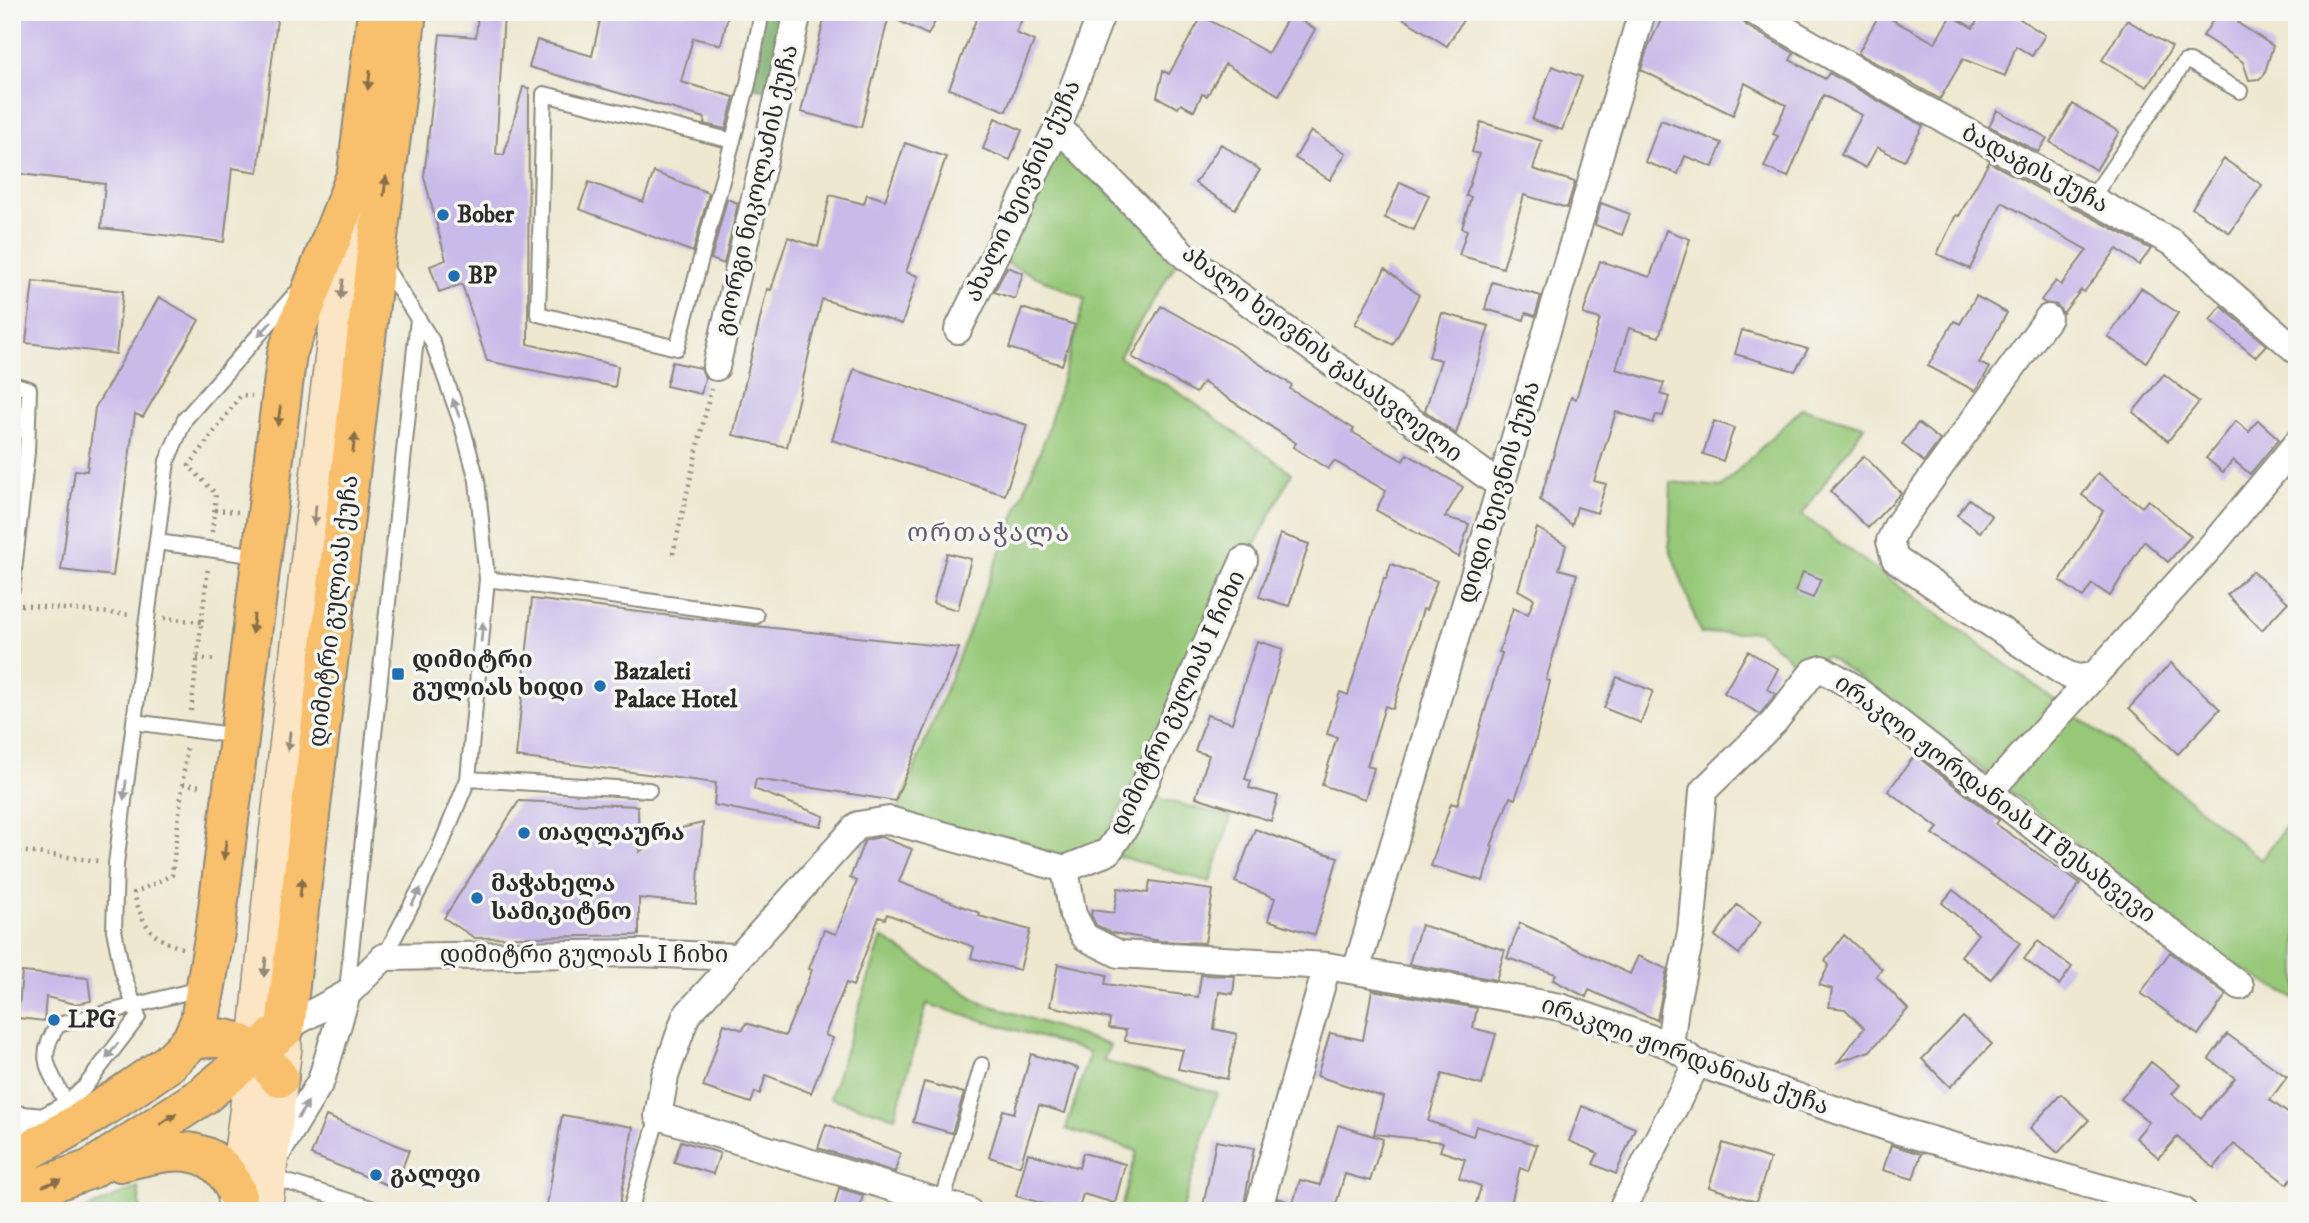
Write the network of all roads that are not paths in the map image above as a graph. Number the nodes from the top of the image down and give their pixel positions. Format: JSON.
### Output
{"nodes":[{"id":1,"x":377,"y":12,"type":"edge"},
{"id":2,"x":407,"y":12,"type":"edge"},
{"id":3,"x":762,"y":12,"type":"edge"},
{"id":4,"x":798,"y":12,"type":"edge"},
{"id":5,"x":1102,"y":12,"type":"edge"},
{"id":6,"x":1642,"y":12,"type":"edge"},
{"id":7,"x":1755,"y":12,"type":"edge"},
{"id":8,"x":2240,"y":92,"type":"dead end"},
{"id":9,"x":1058,"y":127,"type":"junction"},
{"id":10,"x":733,"y":141,"type":"junction"},
{"id":11,"x":357,"y":173,"type":"junction"},
{"id":12,"x":2091,"y":199,"type":"junction"},
{"id":13,"x":376,"y":253,"type":"junction"},
{"id":14,"x":323,"y":256,"type":"junction"},
{"id":15,"x":2049,"y":318,"type":"dead end"},
{"id":16,"x":418,"y":319,"type":"junction"},
{"id":17,"x":958,"y":330,"type":"dead end"},
{"id":18,"x":2297,"y":351,"type":"edge"},
{"id":19,"x":716,"y":367,"type":"road end"},
{"id":20,"x":12,"y":384,"type":"edge"},
{"id":21,"x":2297,"y":443,"type":"edge"},
{"id":22,"x":1501,"y":486,"type":"junction"},
{"id":23,"x":157,"y":542,"type":"junction"},
{"id":24,"x":261,"y":556,"type":"junction"},
{"id":25,"x":1244,"y":560,"type":"dead end"},
{"id":26,"x":487,"y":579,"type":"junction"},
{"id":27,"x":12,"y":589,"type":"edge"},
{"id":28,"x":757,"y":615,"type":"dead end"},
{"id":29,"x":2092,"y":676,"type":"junction"},
{"id":30,"x":134,"y":722,"type":"junction"},
{"id":31,"x":240,"y":736,"type":"junction"},
{"id":32,"x":468,"y":779,"type":"junction"},
{"id":33,"x":649,"y":790,"type":"dead end"},
{"id":34,"x":1989,"y":792,"type":"junction"},
{"id":35,"x":1065,"y":869,"type":"junction"},
{"id":36,"x":384,"y":957,"type":"junction"},
{"id":37,"x":737,"y":957,"type":"junction"},
{"id":38,"x":1327,"y":966,"type":"junction"},
{"id":39,"x":1356,"y":971,"type":"junction"},
{"id":40,"x":2240,"y":986,"type":"dead end"},
{"id":41,"x":207,"y":987,"type":"junction"},
{"id":42,"x":347,"y":994,"type":"junction"},
{"id":43,"x":135,"y":1006,"type":"junction"},
{"id":44,"x":191,"y":1041,"type":"junction"},
{"id":45,"x":1670,"y":1045,"type":"junction"},
{"id":46,"x":273,"y":1053,"type":"junction"},
{"id":47,"x":1698,"y":1063,"type":"junction"},
{"id":48,"x":982,"y":1065,"type":"dead end"},
{"id":49,"x":71,"y":1114,"type":"junction"},
{"id":50,"x":658,"y":1116,"type":"junction"},
{"id":51,"x":22,"y":1120,"type":"edge"},
{"id":52,"x":12,"y":1160,"type":"edge"},
{"id":53,"x":91,"y":1170,"type":"junction"},
{"id":54,"x":254,"y":1192,"type":"edge"},
{"id":55,"x":12,"y":1193,"type":"edge"},
{"id":56,"x":942,"y":1203,"type":"junction"},
{"id":57,"x":381,"y":1211,"type":"edge"},
{"id":58,"x":630,"y":1211,"type":"edge"},
{"id":59,"x":968,"y":1211,"type":"edge"},
{"id":60,"x":1258,"y":1211,"type":"edge"},
{"id":61,"x":1620,"y":1211,"type":"edge"},
{"id":62,"x":2182,"y":1211,"type":"edge"}],
"edges":[{"from":1,"to":11,"type":"highway","name":"დიმიტრი გულიას ქუჩა","one_way":true},
{"from":13,"to":2,"type":"highway","name":"დიმიტრი გულიას ქუჩა","one_way":true},
{"from":3,"to":10,"type":"lane"},
{"from":4,"to":19,"type":"street","name":"გიორგი ნიკოლაძის ქუჩა"},
{"from":5,"to":9,"type":"street","name":"ახალი ხეივნის ქუჩა"},
{"from":6,"to":22,"type":"street","name":"დიდი ხეივნის ქუჩა"},
{"from":7,"to":12,"type":"street","name":"ბადაგის ქუჩა"},
{"from":8,"to":12,"type":"lane"},
{"from":9,"to":17,"type":"street","name":"ახალი ხეივნის ქუჩა"},
{"from":9,"to":22,"type":"street","name":"ახალი ხეივნის გასასვლელი"},
{"from":10,"to":10,"type":"lane"},
{"from":11,"to":14,"type":"highway","name":"დიმიტრი გულიას ქუჩა"},
{"from":11,"to":46,"type":"main road","name":"დიმიტრი გულიას ქუჩა","one_way":true},
{"from":12,"to":18,"type":"street","name":"ბადაგის ქუჩა"},
{"from":13,"to":16,"type":"lane"},
{"from":46,"to":13,"type":"highway","name":"დიმიტრი გულიას ქუჩა","one_way":true},
{"from":14,"to":23,"type":"lane","one_way":true},
{"from":14,"to":24,"type":"highway","name":"დიმიტრი გულიას ქუჩა","one_way":true},
{"from":15,"to":29,"type":"street"},
{"from":26,"to":16,"type":"lane","one_way":true},
{"from":16,"to":42,"type":"lane"},
{"from":20,"to":27,"type":"lane"},
{"from":21,"to":29,"type":"street"},
{"from":22,"to":39,"type":"street","name":"დიდი ხეივნის ქუჩა"},
{"from":23,"to":24,"type":"lane"},
{"from":23,"to":30,"type":"lane"},
{"from":24,"to":31,"type":"highway","name":"დიმიტრი გულიას ქუჩა","one_way":true},
{"from":25,"to":35,"type":"street","name":"დიმიტრი გულიას I ჩიხი"},
{"from":26,"to":28,"type":"lane"},
{"from":32,"to":26,"type":"lane","one_way":true},
{"from":29,"to":34,"type":"street"},
{"from":30,"to":31,"type":"lane"},
{"from":30,"to":43,"type":"lane","one_way":true},
{"from":31,"to":41,"type":"highway","name":"დიმიტრი გულიას ქუჩა","one_way":true},
{"from":32,"to":33,"type":"lane"},
{"from":36,"to":32,"type":"lane","one_way":true},
{"from":34,"to":40,"type":"street","name":"ირაკლი ჟორდანიას II შესახვევი"},
{"from":34,"to":45,"type":"street","name":"ირაკლი ჟორდანიას II შესახვევი"},
{"from":35,"to":37,"type":"street","name":"დიმიტრი გულიას I ჩიხი"},
{"from":35,"to":38,"type":"street","name":"ირაკლი ჟორდანიას ქუჩა"},
{"from":36,"to":37,"type":"street","name":"დიმიტრი გულიას I ჩიხი"},
{"from":36,"to":42,"type":"street"},
{"from":37,"to":50,"type":"street"},
{"from":38,"to":39,"type":"street","name":"ირაკლი ჟორდანიას ქუჩა"},
{"from":38,"to":60,"type":"street"},
{"from":39,"to":45,"type":"street","name":"ირაკლი ჟორდანიას ქუჩა"},
{"from":41,"to":43,"type":"lane"},
{"from":41,"to":44,"type":"highway","name":"დიმიტრი გულიას ქუჩა"},
{"from":42,"to":46,"type":"street"},
{"from":54,"to":42,"type":"street","one_way":true},
{"from":43,"to":49,"type":"lane","one_way":true},
{"from":43,"to":49,"type":"lane"},
{"from":44,"to":46,"type":"highway"},
{"from":44,"to":49,"type":"highway"},
{"from":45,"to":47,"type":"street","name":"ირაკლი ჟორდანიას ქუჩა"},
{"from":53,"to":46,"type":"highway","one_way":true},
{"from":46,"to":54,"type":"main road","name":"დიმიტრი გულიას ქუჩა"},
{"from":47,"to":61,"type":"street"},
{"from":47,"to":62,"type":"street","name":"ირაკლი ჟორდანიას ქუჩა"},
{"from":48,"to":56,"type":"lane"},
{"from":49,"to":51,"type":"street"},
{"from":49,"to":52,"type":"highway"},
{"from":50,"to":56,"type":"street"},
{"from":50,"to":58,"type":"lane"},
{"from":53,"to":54,"type":"highway"},
{"from":55,"to":53,"type":"highway","one_way":true},
{"from":54,"to":57,"type":"lane"},
{"from":56,"to":59,"type":"street"}]}
